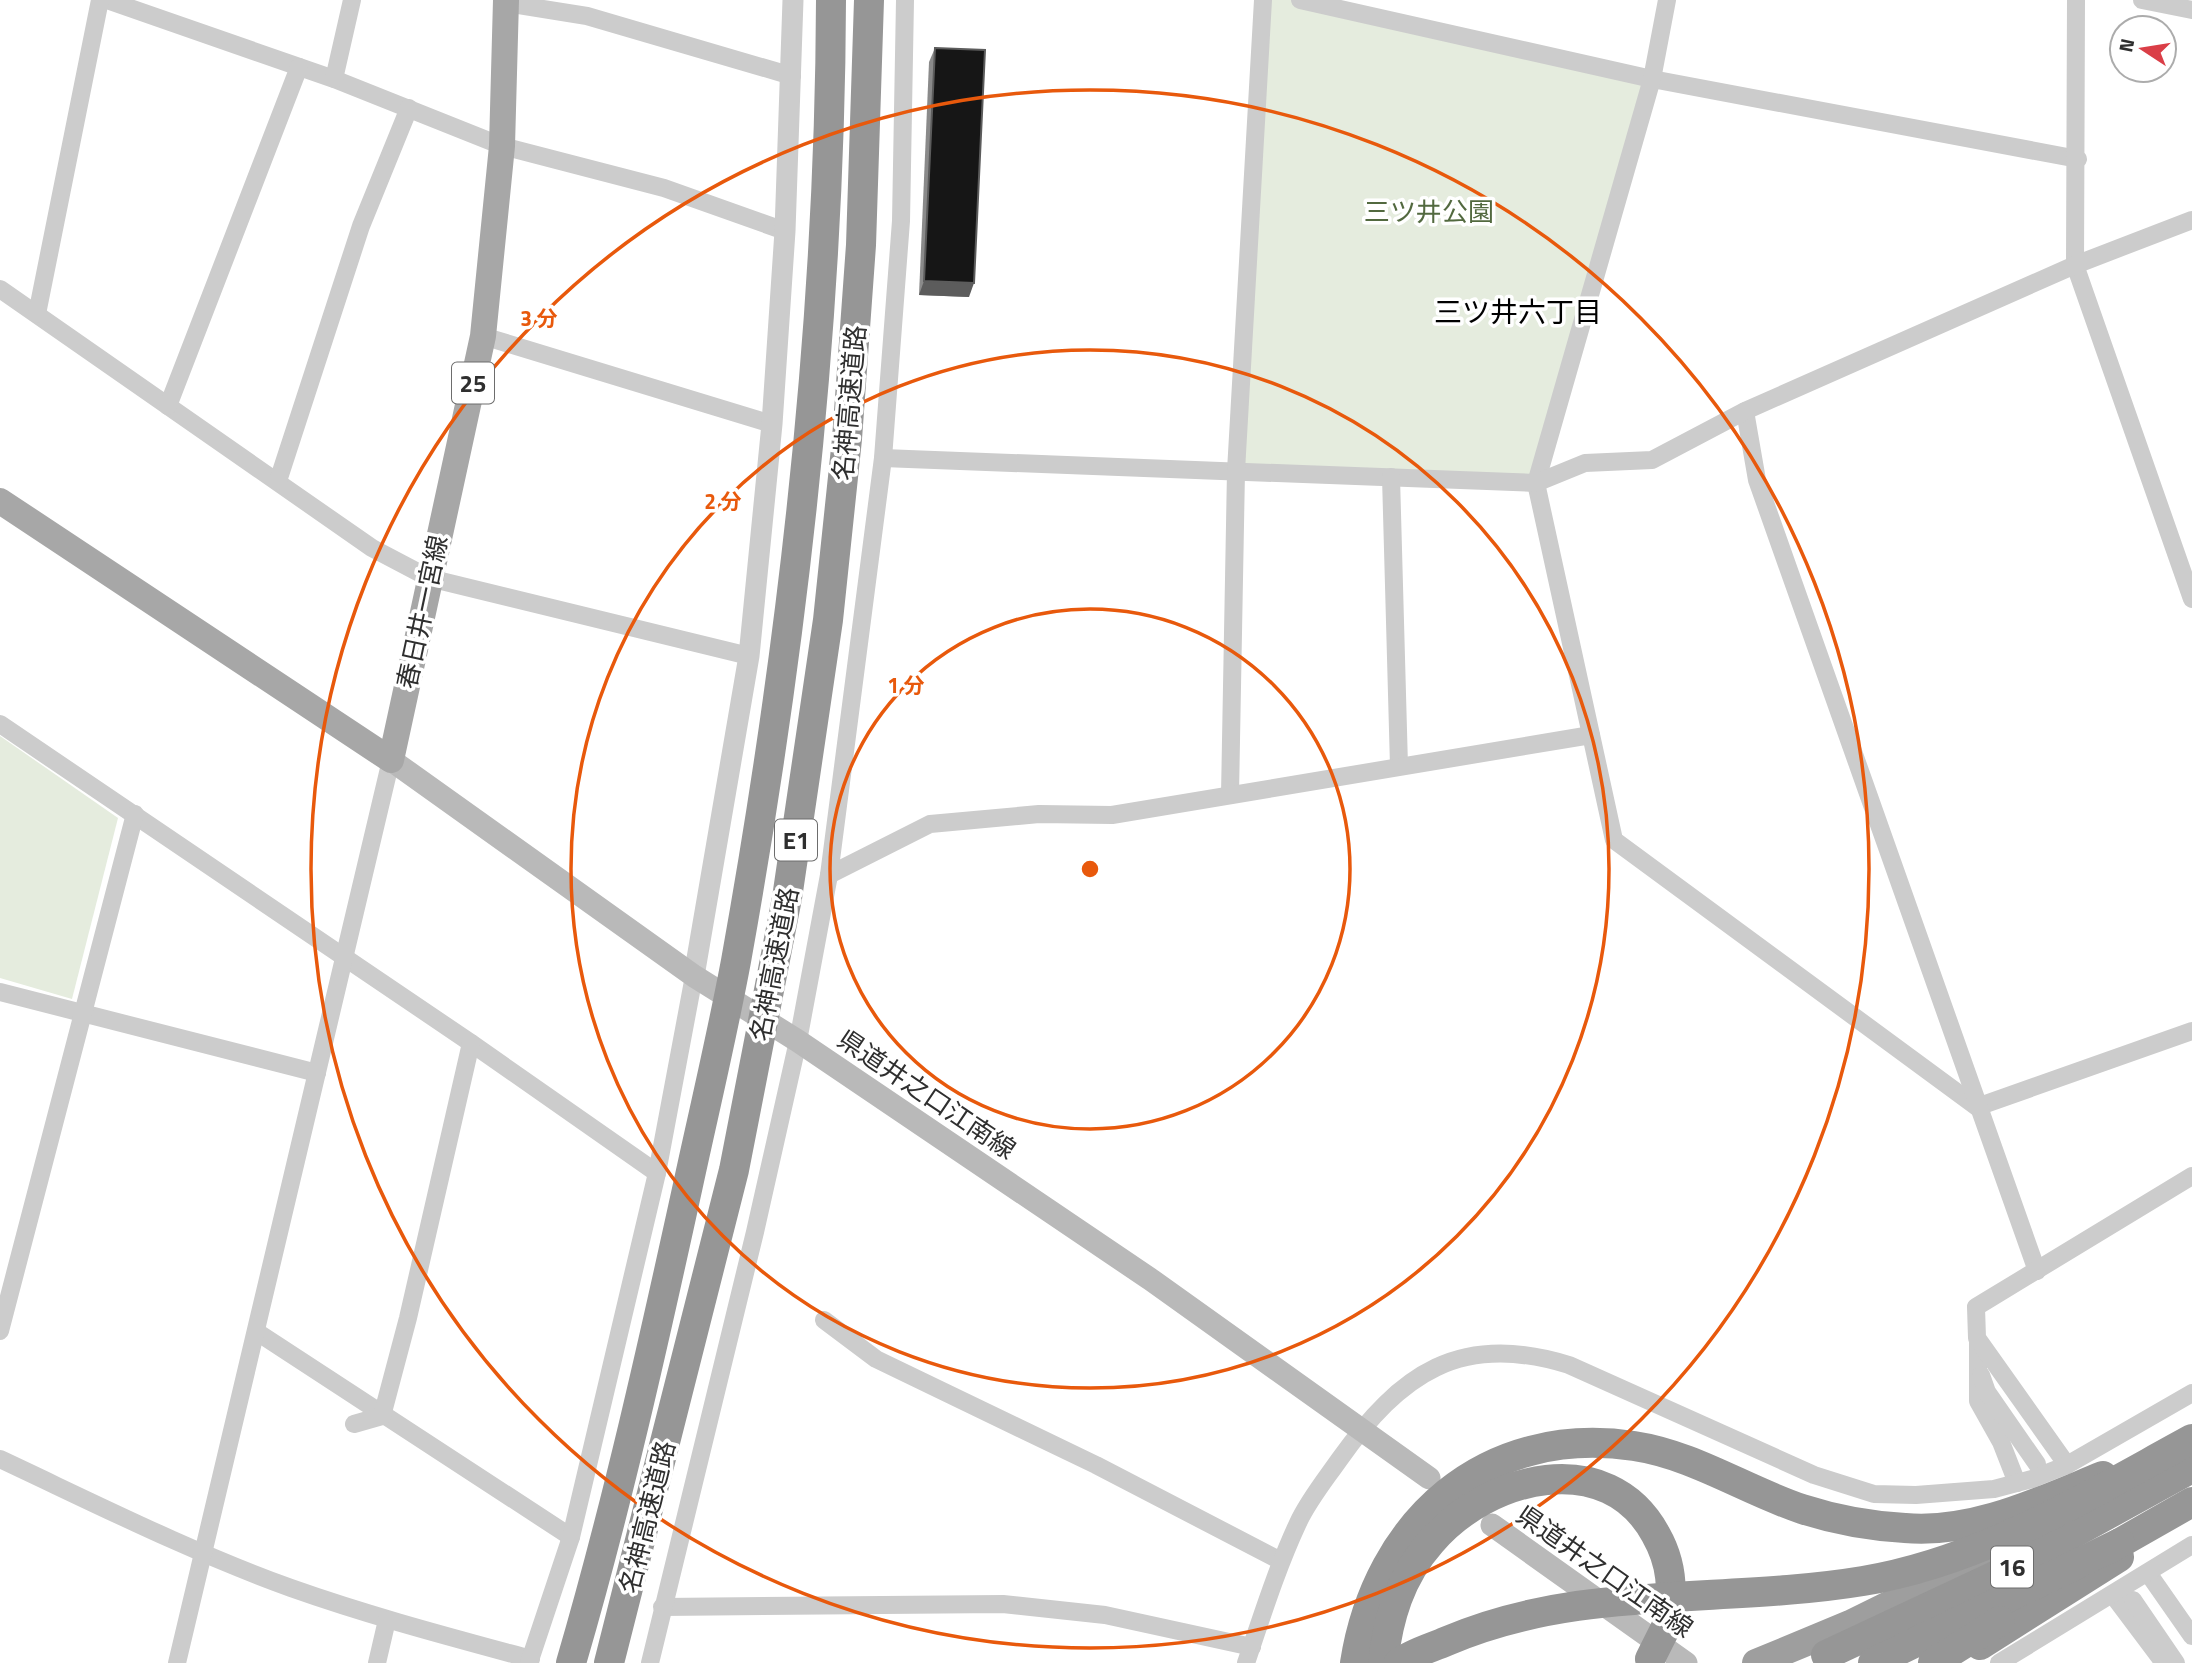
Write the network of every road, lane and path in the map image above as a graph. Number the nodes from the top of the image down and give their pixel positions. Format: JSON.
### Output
{"nodes":[{"id":1,"x":100,"y":0,"type":"edge"},
{"id":2,"x":107,"y":0,"type":"edge"},
{"id":3,"x":352,"y":0,"type":"edge"},
{"id":4,"x":793,"y":0,"type":"edge"},
{"id":5,"x":831,"y":0,"type":"edge"},
{"id":6,"x":869,"y":0,"type":"edge"},
{"id":7,"x":905,"y":0,"type":"edge"},
{"id":8,"x":1263,"y":0,"type":"edge"},
{"id":9,"x":1300,"y":0,"type":"edge"},
{"id":10,"x":1667,"y":0,"type":"edge"},
{"id":11,"x":2076,"y":0,"type":"edge"},
{"id":12,"x":2142,"y":0,"type":"edge"},
{"id":13,"x":506,"y":2,"type":"edge"},
{"id":14,"x":2192,"y":10,"type":"edge"},
{"id":15,"x":299,"y":67,"type":"junction"},
{"id":16,"x":792,"y":76,"type":"junction"},
{"id":17,"x":334,"y":79,"type":"junction"},
{"id":18,"x":1652,"y":79,"type":"junction"},
{"id":19,"x":409,"y":108,"type":"junction"},
{"id":20,"x":502,"y":146,"type":"junction"},
{"id":21,"x":2078,"y":159,"type":"junction"},
{"id":22,"x":2192,"y":220,"type":"edge"},
{"id":23,"x":785,"y":231,"type":"junction"},
{"id":24,"x":2075,"y":265,"type":"junction"},
{"id":25,"x":0,"y":289,"type":"edge"},
{"id":26,"x":37,"y":314,"type":"junction"},
{"id":27,"x":483,"y":336,"type":"junction"},
{"id":28,"x":168,"y":406,"type":"junction"},
{"id":29,"x":1745,"y":411,"type":"junction"},
{"id":30,"x":772,"y":424,"type":"junction"},
{"id":31,"x":883,"y":458,"type":"junction"},
{"id":32,"x":1236,"y":471,"type":"junction"},
{"id":33,"x":1391,"y":477,"type":"junction"},
{"id":34,"x":278,"y":481,"type":"junction"},
{"id":35,"x":1536,"y":483,"type":"junction"},
{"id":36,"x":0,"y":500,"type":"edge"},
{"id":37,"x":429,"y":578,"type":"junction"},
{"id":38,"x":2192,"y":598,"type":"edge"},
{"id":39,"x":749,"y":656,"type":"junction"},
{"id":40,"x":0,"y":724,"type":"edge"},
{"id":41,"x":1591,"y":735,"type":"junction"},
{"id":42,"x":391,"y":760,"type":"junction"},
{"id":43,"x":1399,"y":766,"type":"junction"},
{"id":44,"x":1230,"y":795,"type":"junction"},
{"id":45,"x":135,"y":814,"type":"junction"},
{"id":46,"x":829,"y":875,"type":"junction"},
{"id":47,"x":345,"y":960,"type":"junction"},
{"id":48,"x":694,"y":976,"type":"junction"},
{"id":49,"x":0,"y":992,"type":"edge"},
{"id":50,"x":82,"y":1013,"type":"junction"},
{"id":51,"x":2192,"y":1031,"type":"edge"},
{"id":52,"x":798,"y":1041,"type":"junction"},
{"id":53,"x":471,"y":1043,"type":"junction"},
{"id":54,"x":317,"y":1073,"type":"junction"},
{"id":55,"x":1977,"y":1107,"type":"junction"},
{"id":56,"x":657,"y":1173,"type":"junction"},
{"id":57,"x":2192,"y":1176,"type":"edge"},
{"id":58,"x":2037,"y":1271,"type":"junction"},
{"id":59,"x":824,"y":1320,"type":"dead end"},
{"id":60,"x":0,"y":1331,"type":"edge"},
{"id":61,"x":257,"y":1332,"type":"junction"},
{"id":62,"x":1977,"y":1338,"type":"junction"},
{"id":63,"x":1980,"y":1372,"type":"junction"},
{"id":64,"x":2192,"y":1393,"type":"edge"},
{"id":65,"x":382,"y":1416,"type":"junction"},
{"id":66,"x":354,"y":1423,"type":"dead end"},
{"id":67,"x":1362,"y":1427,"type":"junction"},
{"id":68,"x":2192,"y":1441,"type":"edge"},
{"id":69,"x":0,"y":1459,"type":"edge"},
{"id":70,"x":2037,"y":1464,"type":"dead end"},
{"id":71,"x":2067,"y":1465,"type":"junction"},
{"id":72,"x":2192,"y":1468,"type":"edge"},
{"id":73,"x":1429,"y":1478,"type":"dead end"},
{"id":74,"x":2017,"y":1483,"type":"junction"},
{"id":75,"x":2192,"y":1502,"type":"edge"},
{"id":76,"x":2192,"y":1511,"type":"edge"},
{"id":77,"x":1492,"y":1525,"type":"dead end"},
{"id":78,"x":571,"y":1537,"type":"junction"},
{"id":79,"x":2192,"y":1545,"type":"edge"},
{"id":80,"x":2120,"y":1550,"type":"junction"},
{"id":81,"x":203,"y":1553,"type":"junction"},
{"id":82,"x":1281,"y":1561,"type":"junction"},
{"id":83,"x":2148,"y":1573,"type":"junction"},
{"id":84,"x":2113,"y":1595,"type":"junction"},
{"id":85,"x":2133,"y":1600,"type":"dead end"},
{"id":86,"x":662,"y":1607,"type":"junction"},
{"id":87,"x":1377,"y":1616,"type":"junction"},
{"id":88,"x":387,"y":1620,"type":"junction"},
{"id":89,"x":2192,"y":1636,"type":"edge"},
{"id":90,"x":1249,"y":1655,"type":"edge"},
{"id":91,"x":613,"y":1656,"type":"edge"},
{"id":92,"x":530,"y":1661,"type":"edge"},
{"id":93,"x":1648,"y":1661,"type":"edge"},
{"id":94,"x":177,"y":1663,"type":"edge"},
{"id":95,"x":377,"y":1663,"type":"edge"},
{"id":96,"x":571,"y":1663,"type":"edge"},
{"id":97,"x":650,"y":1663,"type":"edge"},
{"id":98,"x":1355,"y":1663,"type":"edge"},
{"id":99,"x":1383,"y":1663,"type":"edge"},
{"id":100,"x":1399,"y":1663,"type":"edge"},
{"id":101,"x":1686,"y":1663,"type":"edge"},
{"id":102,"x":1756,"y":1663,"type":"edge"},
{"id":103,"x":1807,"y":1663,"type":"edge"},
{"id":104,"x":1873,"y":1663,"type":"edge"},
{"id":105,"x":1894,"y":1663,"type":"edge"},
{"id":106,"x":1933,"y":1663,"type":"edge"},
{"id":107,"x":1950,"y":1663,"type":"edge"},
{"id":108,"x":1999,"y":1663,"type":"edge"},
{"id":109,"x":2164,"y":1663,"type":"edge"},
{"id":110,"x":2176,"y":1663,"type":"edge"}],
"edges":[{"from":1,"to":26,"type":"street"},
{"from":2,"to":15,"type":"street"},
{"from":3,"to":17,"type":"street"},
{"from":4,"to":16,"type":"street"},
{"from":5,"to":96,"type":"highway","name":"名神高速道路","number":"E1","bridge":true},
{"from":6,"to":91,"type":"highway","name":"名神高速道路","number":"E1","bridge":true},
{"from":7,"to":31,"type":"street"},
{"from":8,"to":32,"type":"street"},
{"from":9,"to":18,"type":"street"},
{"from":10,"to":18,"type":"street"},
{"from":11,"to":21,"type":"street"},
{"from":12,"to":14,"type":"street"},
{"from":13,"to":16,"type":"street"},
{"from":13,"to":20,"type":"main road","name":"春日井一宮線","number":"25"},
{"from":15,"to":17,"type":"street"},
{"from":15,"to":28,"type":"street"},
{"from":16,"to":23,"type":"street"},
{"from":17,"to":19,"type":"street"},
{"from":18,"to":21,"type":"street"},
{"from":18,"to":35,"type":"street"},
{"from":19,"to":20,"type":"street"},
{"from":19,"to":34,"type":"street"},
{"from":20,"to":23,"type":"street"},
{"from":20,"to":27,"type":"main road","name":"春日井一宮線","number":"25"},
{"from":21,"to":24,"type":"street"},
{"from":22,"to":24,"type":"street"},
{"from":23,"to":30,"type":"street"},
{"from":24,"to":29,"type":"street"},
{"from":24,"to":38,"type":"street"},
{"from":25,"to":26,"type":"street"},
{"from":26,"to":28,"type":"street"},
{"from":27,"to":30,"type":"street"},
{"from":27,"to":37,"type":"main road","name":"春日井一宮線","number":"25"},
{"from":28,"to":34,"type":"street"},
{"from":29,"to":35,"type":"street"},
{"from":29,"to":55,"type":"street"},
{"from":30,"to":39,"type":"street"},
{"from":31,"to":32,"type":"street"},
{"from":31,"to":46,"type":"street"},
{"from":32,"to":33,"type":"street"},
{"from":32,"to":44,"type":"street"},
{"from":33,"to":35,"type":"street"},
{"from":33,"to":43,"type":"street"},
{"from":34,"to":37,"type":"street"},
{"from":35,"to":41,"type":"street"},
{"from":36,"to":42,"type":"main road"},
{"from":37,"to":39,"type":"street"},
{"from":37,"to":42,"type":"main road","name":"春日井一宮線","number":"25"},
{"from":39,"to":48,"type":"street"},
{"from":40,"to":45,"type":"street"},
{"from":41,"to":43,"type":"street"},
{"from":41,"to":55,"type":"street"},
{"from":42,"to":47,"type":"street"},
{"from":42,"to":48,"type":"main road","name":"県道井之口江南線"},
{"from":43,"to":44,"type":"street"},
{"from":44,"to":46,"type":"street"},
{"from":45,"to":47,"type":"street"},
{"from":45,"to":50,"type":"street"},
{"from":46,"to":52,"type":"street"},
{"from":47,"to":53,"type":"street"},
{"from":47,"to":54,"type":"street"},
{"from":48,"to":52,"type":"main road","name":"県道井之口江南線"},
{"from":48,"to":56,"type":"street"},
{"from":49,"to":50,"type":"street"},
{"from":50,"to":54,"type":"street"},
{"from":50,"to":60,"type":"street"},
{"from":51,"to":55,"type":"street"},
{"from":52,"to":67,"type":"main road","name":"県道井之口江南線"},
{"from":52,"to":86,"type":"street"},
{"from":53,"to":56,"type":"street"},
{"from":53,"to":65,"type":"street"},
{"from":54,"to":61,"type":"street"},
{"from":55,"to":58,"type":"street"},
{"from":56,"to":78,"type":"street"},
{"from":57,"to":58,"type":"street"},
{"from":58,"to":62,"type":"street"},
{"from":59,"to":82,"type":"street"},
{"from":61,"to":65,"type":"street"},
{"from":61,"to":81,"type":"street"},
{"from":62,"to":63,"type":"street"},
{"from":62,"to":71,"type":"street"},
{"from":63,"to":70,"type":"street"},
{"from":63,"to":74,"type":"street"},
{"from":64,"to":71,"type":"street"},
{"from":65,"to":66,"type":"street"},
{"from":65,"to":78,"type":"street"},
{"from":67,"to":73,"type":"main road","name":"県道井之口江南線"},
{"from":67,"to":74,"type":"street"},
{"from":67,"to":82,"type":"street"},
{"from":68,"to":87,"type":"highway"},
{"from":68,"to":100,"type":"highway","bridge":true},
{"from":68,"to":102,"type":"highway"},
{"from":69,"to":81,"type":"street"},
{"from":71,"to":74,"type":"street"},
{"from":72,"to":103,"type":"highway","number":"16","bridge":true},
{"from":75,"to":80,"type":"highway","number":"16"},
{"from":76,"to":80,"type":"highway"},
{"from":77,"to":101,"type":"main road","name":"県道井之口江南線"},
{"from":78,"to":92,"type":"street"},
{"from":79,"to":83,"type":"street"},
{"from":80,"to":104,"type":"highway","number":"16","bridge":true},
{"from":80,"to":105,"type":"highway"},
{"from":80,"to":106,"type":"highway","bridge":true},
{"from":80,"to":107,"type":"highway"},
{"from":81,"to":88,"type":"street"},
{"from":81,"to":94,"type":"street"},
{"from":82,"to":90,"type":"street"},
{"from":83,"to":84,"type":"street"},
{"from":83,"to":89,"type":"street"},
{"from":84,"to":108,"type":"street"},
{"from":84,"to":109,"type":"street"},
{"from":85,"to":110,"type":"street"},
{"from":86,"to":90,"type":"street"},
{"from":86,"to":97,"type":"street"},
{"from":87,"to":93,"type":"highway","bridge":true},
{"from":87,"to":98,"type":"highway"},
{"from":87,"to":99,"type":"highway"},
{"from":88,"to":92,"type":"street"},
{"from":88,"to":95,"type":"street"}]}
